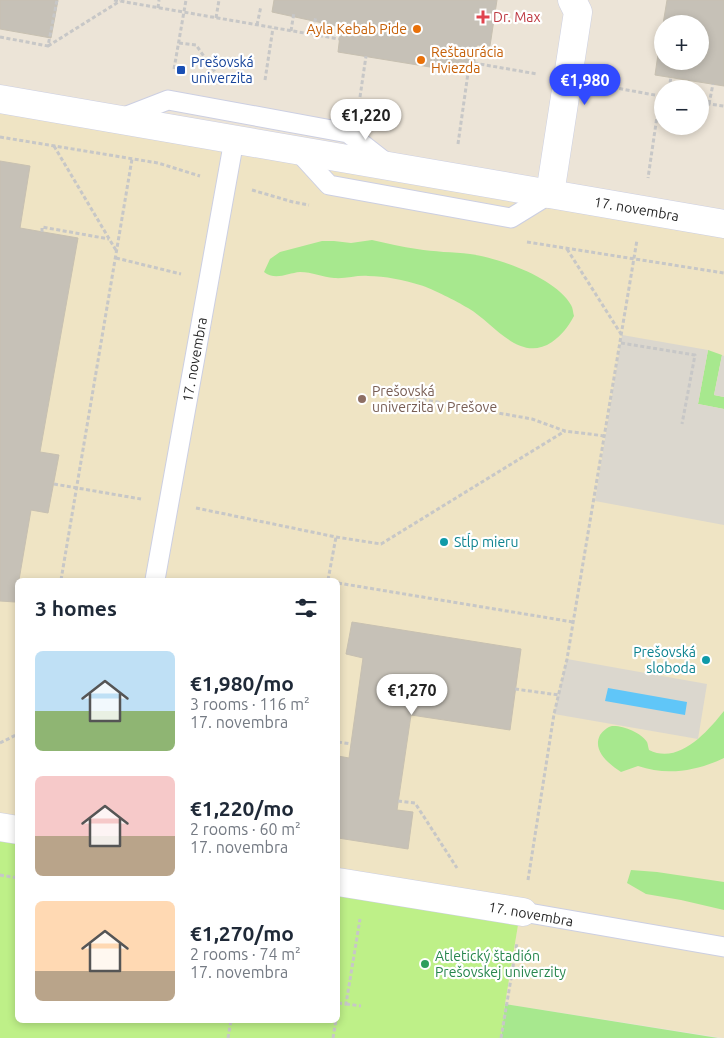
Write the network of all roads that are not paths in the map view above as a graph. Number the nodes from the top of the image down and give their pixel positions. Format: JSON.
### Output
{"nodes":[{"id":1,"x":580,"y":4,"type":"edge"},
{"id":2,"x":0,"y":99,"type":"edge"},
{"id":3,"x":118,"y":119,"type":"junction"},
{"id":4,"x":234,"y":140,"type":"junction"},
{"id":5,"x":297,"y":150,"type":"junction"},
{"id":6,"x":392,"y":167,"type":"junction"},
{"id":7,"x":550,"y":194,"type":"junction"},
{"id":8,"x":724,"y":224,"type":"edge"},
{"id":9,"x":155,"y":578,"type":"edge"},
{"id":10,"x":0,"y":827,"type":"edge"},
{"id":11,"x":15,"y":830,"type":"edge"},
{"id":12,"x":340,"y":882,"type":"edge"},
{"id":13,"x":523,"y":912,"type":"joint"},
{"id":14,"x":724,"y":947,"type":"edge"}],
"edges":[{"from":1,"to":7,"type":"street"},
{"from":2,"to":3,"type":"street","name":"17. novembra"},
{"from":3,"to":4,"type":"street","name":"17. novembra"},
{"from":3,"to":6,"type":"lane"},
{"from":4,"to":5,"type":"street","name":"17. novembra"},
{"from":4,"to":9,"type":"lane","name":"17. novembra"},
{"from":5,"to":6,"type":"street","name":"17. novembra"},
{"from":5,"to":7,"type":"lane"},
{"from":6,"to":7,"type":"street","name":"17. novembra"},
{"from":7,"to":8,"type":"street","name":"17. novembra"},
{"from":10,"to":11,"type":"street"},
{"from":12,"to":13,"type":"street","name":"17. novembra"},
{"from":13,"to":14,"type":"lane","name":"17. novembra"}]}
